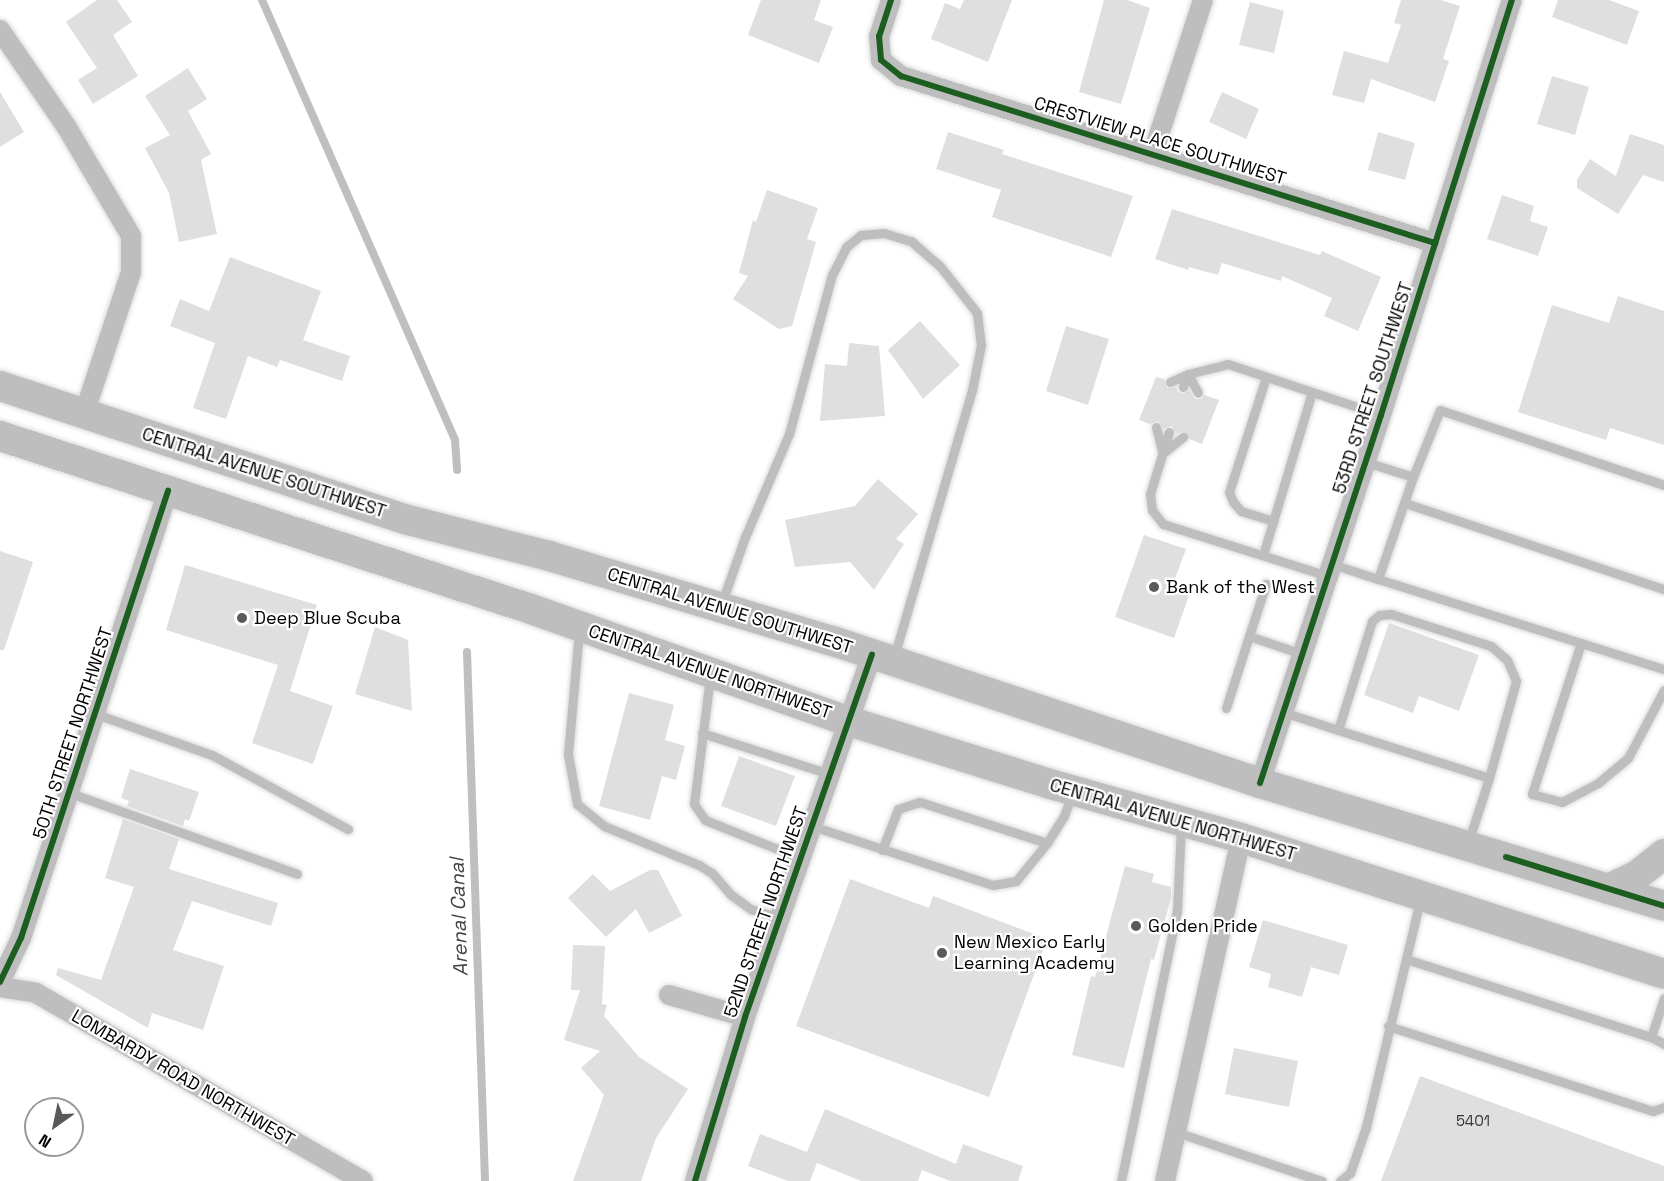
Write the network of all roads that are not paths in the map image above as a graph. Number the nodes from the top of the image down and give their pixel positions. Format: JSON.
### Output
{"nodes":[{"id":1,"x":891,"y":0,"type":"edge"},
{"id":2,"x":1203,"y":0,"type":"edge"},
{"id":3,"x":1512,"y":0,"type":"edge"},
{"id":4,"x":0,"y":30,"type":"edge"},
{"id":5,"x":1152,"y":153,"type":"junction"},
{"id":6,"x":1435,"y":243,"type":"junction"},
{"id":7,"x":1188,"y":374,"type":"junction"},
{"id":8,"x":1266,"y":377,"type":"junction"},
{"id":9,"x":1170,"y":382,"type":"dead end"},
{"id":10,"x":0,"y":386,"type":"edge"},
{"id":11,"x":1183,"y":387,"type":"dead end"},
{"id":12,"x":1312,"y":392,"type":"junction"},
{"id":13,"x":1198,"y":393,"type":"dead end"},
{"id":14,"x":84,"y":414,"type":"junction"},
{"id":15,"x":1381,"y":415,"type":"junction"},
{"id":16,"x":1156,"y":427,"type":"dead end"},
{"id":17,"x":1169,"y":432,"type":"dead end"},
{"id":18,"x":0,"y":436,"type":"edge"},
{"id":19,"x":1183,"y":437,"type":"dead end"},
{"id":20,"x":1163,"y":453,"type":"junction"},
{"id":21,"x":1366,"y":462,"type":"junction"},
{"id":22,"x":1413,"y":477,"type":"junction"},
{"id":23,"x":1664,"y":484,"type":"edge"},
{"id":24,"x":168,"y":491,"type":"junction"},
{"id":25,"x":1405,"y":503,"type":"junction"},
{"id":26,"x":1273,"y":521,"type":"junction"},
{"id":27,"x":1263,"y":555,"type":"junction"},
{"id":28,"x":1330,"y":570,"type":"junction"},
{"id":29,"x":1378,"y":579,"type":"junction"},
{"id":30,"x":1266,"y":584,"type":"dead end"},
{"id":31,"x":1664,"y":589,"type":"edge"},
{"id":32,"x":720,"y":607,"type":"junction"},
{"id":33,"x":580,"y":626,"type":"junction"},
{"id":34,"x":1249,"y":636,"type":"junction"},
{"id":35,"x":1581,"y":643,"type":"junction"},
{"id":36,"x":1302,"y":654,"type":"junction"},
{"id":37,"x":882,"y":659,"type":"junction"},
{"id":38,"x":1664,"y":669,"type":"edge"},
{"id":39,"x":711,"y":671,"type":"junction"},
{"id":40,"x":1664,"y":690,"type":"edge"},
{"id":41,"x":1227,"y":708,"type":"dead end"},
{"id":42,"x":1283,"y":712,"type":"junction"},
{"id":43,"x":96,"y":714,"type":"junction"},
{"id":44,"x":848,"y":721,"type":"junction"},
{"id":45,"x":1338,"y":730,"type":"junction"},
{"id":46,"x":702,"y":733,"type":"junction"},
{"id":47,"x":830,"y":774,"type":"junction"},
{"id":48,"x":1489,"y":778,"type":"junction"},
{"id":49,"x":1260,"y":783,"type":"junction"},
{"id":50,"x":1074,"y":790,"type":"junction"},
{"id":51,"x":70,"y":793,"type":"junction"},
{"id":52,"x":1182,"y":821,"type":"junction"},
{"id":53,"x":812,"y":826,"type":"junction"},
{"id":54,"x":348,"y":829,"type":"dead end"},
{"id":55,"x":1241,"y":838,"type":"junction"},
{"id":56,"x":1047,"y":843,"type":"junction"},
{"id":57,"x":1467,"y":845,"type":"junction"},
{"id":58,"x":882,"y":850,"type":"junction"},
{"id":59,"x":1664,"y":854,"type":"edge"},
{"id":60,"x":800,"y":858,"type":"junction"},
{"id":61,"x":297,"y":874,"type":"dead end"},
{"id":62,"x":1608,"y":889,"type":"junction"},
{"id":63,"x":1421,"y":895,"type":"junction"},
{"id":64,"x":1664,"y":906,"type":"edge"},
{"id":65,"x":780,"y":918,"type":"junction"},
{"id":66,"x":1406,"y":959,"type":"junction"},
{"id":67,"x":1664,"y":974,"type":"edge"},
{"id":68,"x":0,"y":982,"type":"edge"},
{"id":69,"x":0,"y":987,"type":"edge"},
{"id":70,"x":669,"y":995,"type":"dead end"},
{"id":71,"x":1664,"y":998,"type":"edge"},
{"id":72,"x":745,"y":1017,"type":"junction"},
{"id":73,"x":1388,"y":1026,"type":"junction"},
{"id":74,"x":1651,"y":1037,"type":"junction"},
{"id":75,"x":1664,"y":1044,"type":"edge"},
{"id":76,"x":1664,"y":1107,"type":"edge"},
{"id":77,"x":1176,"y":1132,"type":"junction"},
{"id":78,"x":363,"y":1181,"type":"edge"},
{"id":79,"x":695,"y":1181,"type":"edge"},
{"id":80,"x":1121,"y":1181,"type":"edge"},
{"id":81,"x":1165,"y":1181,"type":"edge"},
{"id":82,"x":1322,"y":1181,"type":"edge"},
{"id":83,"x":1340,"y":1181,"type":"edge"}],
"edges":[{"from":1,"to":5,"type":"street","name":"CRESTVIEW PLACE SOUTHWEST"},
{"from":2,"to":5,"type":"street"},
{"from":3,"to":6,"type":"street","name":"53RD STREET SOUTHWEST"},
{"from":4,"to":14,"type":"street"},
{"from":5,"to":6,"type":"street","name":"CRESTVIEW PLACE SOUTHWEST"},
{"from":6,"to":15,"type":"street","name":"53RD STREET SOUTHWEST"},
{"from":7,"to":8,"type":"lane"},
{"from":7,"to":9,"type":"lane"},
{"from":7,"to":11,"type":"lane"},
{"from":7,"to":13,"type":"lane"},
{"from":8,"to":12,"type":"lane"},
{"from":8,"to":26,"type":"lane"},
{"from":10,"to":14,"type":"main road","name":"CENTRAL AVENUE SOUTHWEST"},
{"from":12,"to":15,"type":"lane"},
{"from":12,"to":26,"type":"lane"},
{"from":14,"to":32,"type":"main road","name":"CENTRAL AVENUE SOUTHWEST"},
{"from":15,"to":21,"type":"street","name":"53RD STREET SOUTHWEST"},
{"from":16,"to":20,"type":"lane"},
{"from":17,"to":20,"type":"lane"},
{"from":18,"to":24,"type":"main road","name":"CENTRAL AVENUE NORTHWEST"},
{"from":19,"to":20,"type":"lane"},
{"from":20,"to":27,"type":"lane"},
{"from":21,"to":22,"type":"lane"},
{"from":21,"to":28,"type":"street","name":"53RD STREET SOUTHWEST"},
{"from":22,"to":23,"type":"lane"},
{"from":22,"to":25,"type":"lane"},
{"from":24,"to":33,"type":"main road","name":"CENTRAL AVENUE NORTHWEST"},
{"from":24,"to":43,"type":"street","name":"50TH STREET NORTHWEST"},
{"from":25,"to":29,"type":"lane"},
{"from":25,"to":31,"type":"lane"},
{"from":26,"to":27,"type":"lane"},
{"from":27,"to":28,"type":"lane"},
{"from":28,"to":29,"type":"lane"},
{"from":28,"to":36,"type":"street","name":"53RD STREET SOUTHWEST"},
{"from":29,"to":35,"type":"lane"},
{"from":30,"to":34,"type":"lane"},
{"from":32,"to":37,"type":"main road","name":"CENTRAL AVENUE SOUTHWEST"},
{"from":32,"to":37,"type":"lane"},
{"from":33,"to":39,"type":"main road","name":"CENTRAL AVENUE NORTHWEST"},
{"from":33,"to":65,"type":"lane"},
{"from":34,"to":36,"type":"lane"},
{"from":34,"to":41,"type":"lane"},
{"from":35,"to":38,"type":"lane"},
{"from":35,"to":40,"type":"lane"},
{"from":36,"to":42,"type":"street","name":"53RD STREET SOUTHWEST"},
{"from":37,"to":44,"type":"street","name":"52ND STREET NORTHWEST"},
{"from":37,"to":49,"type":"main road","name":"CENTRAL AVENUE SOUTHWEST"},
{"from":39,"to":44,"type":"main road","name":"CENTRAL AVENUE NORTHWEST"},
{"from":39,"to":46,"type":"lane"},
{"from":42,"to":45,"type":"lane"},
{"from":42,"to":49,"type":"street","name":"53RD STREET SOUTHWEST"},
{"from":43,"to":51,"type":"street","name":"50TH STREET NORTHWEST"},
{"from":43,"to":54,"type":"lane"},
{"from":44,"to":47,"type":"street","name":"52ND STREET NORTHWEST"},
{"from":44,"to":50,"type":"main road","name":"CENTRAL AVENUE NORTHWEST"},
{"from":45,"to":48,"type":"lane"},
{"from":45,"to":48,"type":"lane"},
{"from":46,"to":47,"type":"lane"},
{"from":46,"to":60,"type":"lane"},
{"from":47,"to":53,"type":"street","name":"52ND STREET NORTHWEST"},
{"from":48,"to":57,"type":"lane"},
{"from":49,"to":57,"type":"main road","name":"CENTRAL AVENUE SOUTHWEST"},
{"from":50,"to":52,"type":"main road","name":"CENTRAL AVENUE NORTHWEST"},
{"from":50,"to":56,"type":"lane"},
{"from":51,"to":61,"type":"lane"},
{"from":51,"to":68,"type":"street","name":"50TH STREET NORTHWEST"},
{"from":52,"to":55,"type":"main road","name":"CENTRAL AVENUE NORTHWEST"},
{"from":52,"to":80,"type":"lane"},
{"from":53,"to":58,"type":"lane"},
{"from":53,"to":60,"type":"street","name":"52ND STREET NORTHWEST"},
{"from":55,"to":63,"type":"main road","name":"CENTRAL AVENUE NORTHWEST"},
{"from":55,"to":77,"type":"street"},
{"from":56,"to":58,"type":"lane"},
{"from":56,"to":58,"type":"lane"},
{"from":57,"to":62,"type":"main road","name":"CENTRAL AVENUE SOUTHWEST"},
{"from":59,"to":62,"type":"main road"},
{"from":60,"to":65,"type":"street","name":"52ND STREET NORTHWEST"},
{"from":62,"to":64,"type":"main road","name":"CENTRAL AVENUE SOUTHWEST"},
{"from":63,"to":66,"type":"lane"},
{"from":63,"to":67,"type":"main road","name":"CENTRAL AVENUE NORTHWEST"},
{"from":65,"to":72,"type":"street","name":"52ND STREET NORTHWEST"},
{"from":66,"to":73,"type":"lane"},
{"from":66,"to":74,"type":"lane"},
{"from":69,"to":78,"type":"street","name":"LOMBARDY ROAD NORTHWEST"},
{"from":70,"to":72,"type":"street"},
{"from":71,"to":74,"type":"lane"},
{"from":72,"to":79,"type":"street","name":"52ND STREET NORTHWEST"},
{"from":73,"to":76,"type":"lane"},
{"from":73,"to":83,"type":"lane"},
{"from":74,"to":75,"type":"lane"},
{"from":77,"to":81,"type":"street"},
{"from":77,"to":82,"type":"lane"}]}
